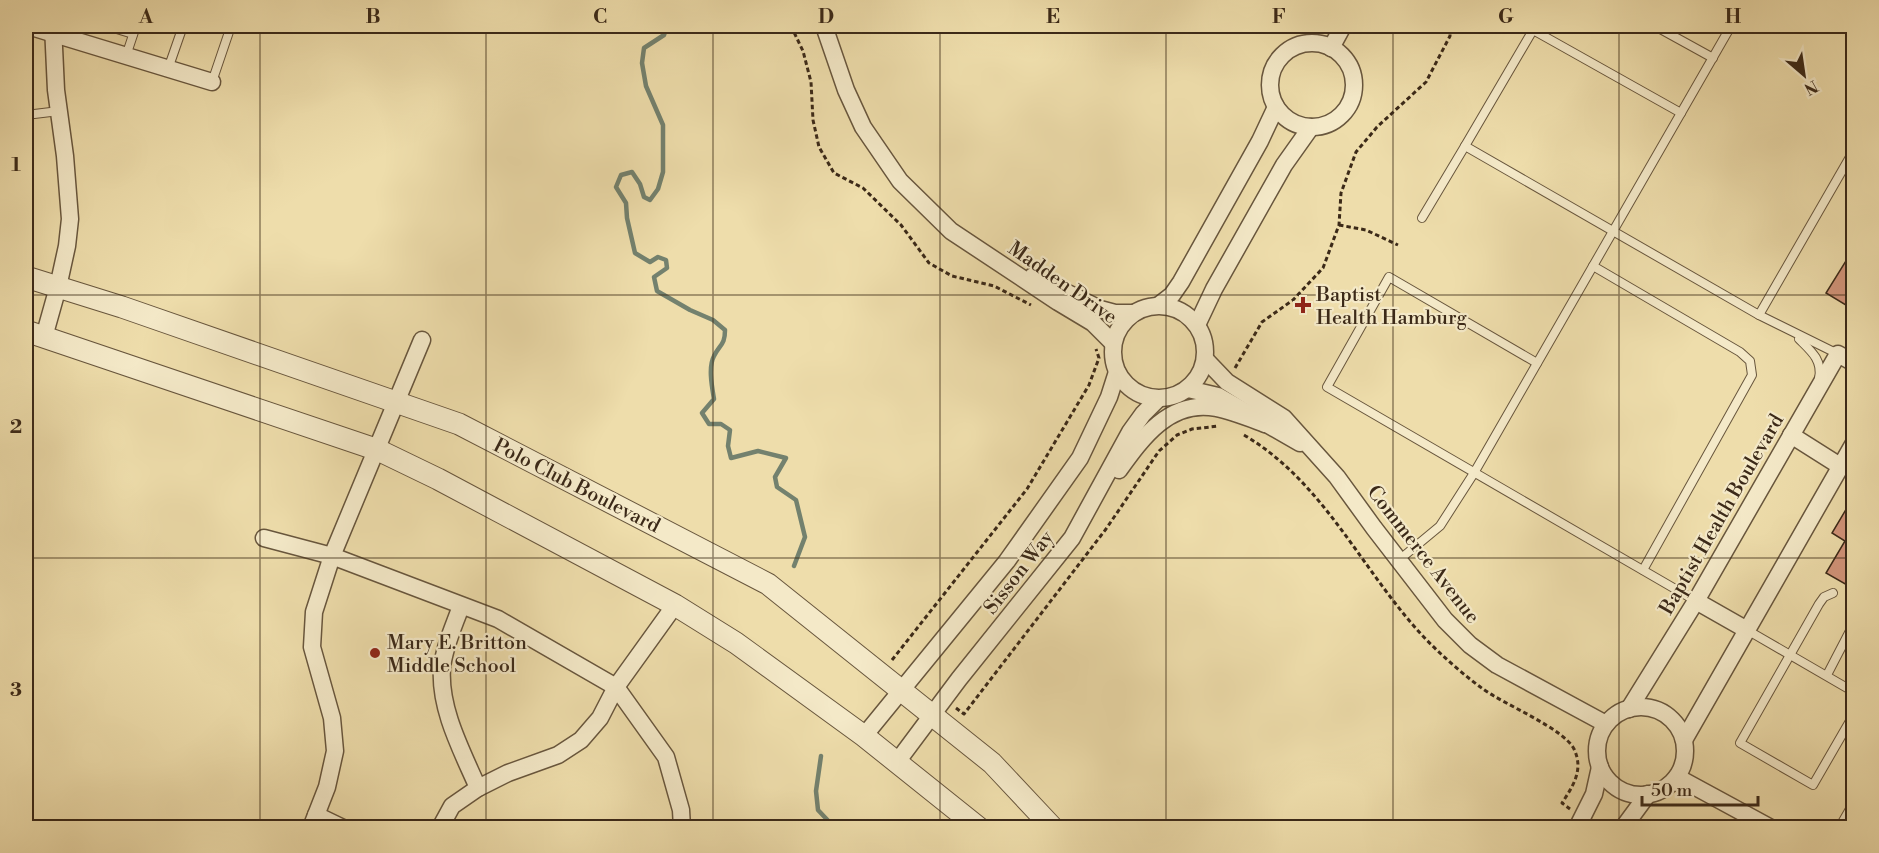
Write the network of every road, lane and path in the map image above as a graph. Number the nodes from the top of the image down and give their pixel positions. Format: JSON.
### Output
{"nodes":[{"id":1,"x":28,"y":26,"type":"edge"},
{"id":2,"x":107,"y":26,"type":"edge"},
{"id":3,"x":183,"y":26,"type":"edge"},
{"id":4,"x":231,"y":26,"type":"edge"},
{"id":5,"x":791,"y":26,"type":"edge"},
{"id":6,"x":824,"y":26,"type":"edge"},
{"id":7,"x":1343,"y":26,"type":"edge"},
{"id":8,"x":1450,"y":26,"type":"edge"},
{"id":9,"x":1655,"y":26,"type":"edge"},
{"id":10,"x":1731,"y":26,"type":"edge"},
{"id":11,"x":53,"y":29,"type":"edge"},
{"id":12,"x":135,"y":30,"type":"edge"},
{"id":13,"x":1331,"y":48,"type":"junction"},
{"id":14,"x":126,"y":56,"type":"junction"},
{"id":15,"x":1713,"y":58,"type":"junction"},
{"id":16,"x":168,"y":69,"type":"junction"},
{"id":17,"x":212,"y":82,"type":"joint"},
{"id":18,"x":1276,"y":107,"type":"junction"},
{"id":19,"x":59,"y":111,"type":"junction"},
{"id":20,"x":1681,"y":113,"type":"junction"},
{"id":21,"x":26,"y":115,"type":"edge"},
{"id":22,"x":1311,"y":127,"type":"junction"},
{"id":23,"x":1464,"y":146,"type":"junction"},
{"id":24,"x":1854,"y":150,"type":"edge"},
{"id":25,"x":1422,"y":218,"type":"dead end"},
{"id":26,"x":1339,"y":225,"type":"junction"},
{"id":27,"x":1614,"y":230,"type":"junction"},
{"id":28,"x":1398,"y":246,"type":"dead end"},
{"id":29,"x":988,"y":255,"type":"junction"},
{"id":30,"x":1593,"y":266,"type":"junction"},
{"id":31,"x":26,"y":277,"type":"edge"},
{"id":32,"x":58,"y":287,"type":"junction"},
{"id":33,"x":1159,"y":305,"type":"junction"},
{"id":34,"x":1040,"y":310,"type":"dead end"},
{"id":35,"x":1134,"y":313,"type":"junction"},
{"id":36,"x":1759,"y":315,"type":"junction"},
{"id":37,"x":1197,"y":324,"type":"junction"},
{"id":38,"x":35,"y":334,"type":"edge"},
{"id":39,"x":1794,"y":334,"type":"junction"},
{"id":40,"x":422,"y":340,"type":"dead end"},
{"id":41,"x":1089,"y":341,"type":"dead end"},
{"id":42,"x":1113,"y":343,"type":"junction"},
{"id":43,"x":1838,"y":354,"type":"junction"},
{"id":44,"x":1205,"y":359,"type":"junction"},
{"id":45,"x":1538,"y":363,"type":"junction"},
{"id":46,"x":1854,"y":363,"type":"edge"},
{"id":47,"x":1117,"y":372,"type":"junction"},
{"id":48,"x":1233,"y":372,"type":"dead end"},
{"id":49,"x":1188,"y":389,"type":"junction"},
{"id":50,"x":1817,"y":390,"type":"junction"},
{"id":51,"x":1158,"y":399,"type":"junction"},
{"id":52,"x":397,"y":403,"type":"junction"},
{"id":53,"x":1265,"y":424,"type":"junction"},
{"id":54,"x":1225,"y":428,"type":"dead end"},
{"id":55,"x":1236,"y":430,"type":"dead end"},
{"id":56,"x":1791,"y":435,"type":"junction"},
{"id":57,"x":1854,"y":443,"type":"edge"},
{"id":58,"x":378,"y":450,"type":"junction"},
{"id":59,"x":1312,"y":450,"type":"junction"},
{"id":60,"x":1840,"y":466,"type":"junction"},
{"id":61,"x":1474,"y":473,"type":"junction"},
{"id":62,"x":1072,"y":537,"type":"junction"},
{"id":63,"x":264,"y":538,"type":"dead end"},
{"id":64,"x":332,"y":556,"type":"junction"},
{"id":65,"x":1398,"y":560,"type":"junction"},
{"id":66,"x":1643,"y":570,"type":"junction"},
{"id":67,"x":1833,"y":593,"type":"dead end"},
{"id":68,"x":1696,"y":601,"type":"junction"},
{"id":69,"x":675,"y":605,"type":"junction"},
{"id":70,"x":461,"y":606,"type":"junction"},
{"id":71,"x":1854,"y":623,"type":"edge"},
{"id":72,"x":1747,"y":630,"type":"junction"},
{"id":73,"x":1790,"y":655,"type":"junction"},
{"id":74,"x":1827,"y":675,"type":"junction"},
{"id":75,"x":906,"y":684,"type":"junction"},
{"id":76,"x":616,"y":687,"type":"junction"},
{"id":77,"x":1854,"y":692,"type":"edge"},
{"id":78,"x":939,"y":708,"type":"junction"},
{"id":79,"x":1629,"y":709,"type":"junction"},
{"id":80,"x":1854,"y":714,"type":"edge"},
{"id":81,"x":1606,"y":724,"type":"junction"},
{"id":82,"x":864,"y":736,"type":"junction"},
{"id":83,"x":1684,"y":740,"type":"junction"},
{"id":84,"x":897,"y":762,"type":"junction"},
{"id":85,"x":1600,"y":767,"type":"junction"},
{"id":86,"x":1677,"y":777,"type":"junction"},
{"id":87,"x":478,"y":788,"type":"junction"},
{"id":88,"x":1648,"y":794,"type":"junction"},
{"id":89,"x":1854,"y":802,"type":"edge"},
{"id":90,"x":313,"y":821,"type":"edge"},
{"id":91,"x":1580,"y":823,"type":"edge"},
{"id":92,"x":344,"y":828,"type":"edge"},
{"id":93,"x":440,"y":828,"type":"edge"},
{"id":94,"x":682,"y":828,"type":"edge"},
{"id":95,"x":979,"y":828,"type":"edge"},
{"id":96,"x":1053,"y":828,"type":"edge"},
{"id":97,"x":1623,"y":828,"type":"edge"},
{"id":98,"x":1665,"y":828,"type":"edge"},
{"id":99,"x":1705,"y":828,"type":"edge"},
{"id":100,"x":1771,"y":828,"type":"edge"},
{"id":101,"x":1839,"y":828,"type":"edge"}],
"edges":[{"from":1,"to":11,"type":"street"},
{"from":2,"to":12,"type":"lane"},
{"from":3,"to":16,"type":"lane"},
{"from":4,"to":17,"type":"lane"},
{"from":5,"to":34,"type":"path"},
{"from":6,"to":29,"type":"street","name":"Madden Drive"},
{"from":7,"to":13,"type":"street"},
{"from":8,"to":26,"type":"path"},
{"from":9,"to":15,"type":"lane"},
{"from":10,"to":15,"type":"lane"},
{"from":11,"to":14,"type":"street"},
{"from":11,"to":19,"type":"street"},
{"from":12,"to":14,"type":"lane"},
{"from":13,"to":18,"type":"street"},
{"from":13,"to":22,"type":"street"},
{"from":14,"to":16,"type":"street"},
{"from":15,"to":20,"type":"lane"},
{"from":16,"to":17,"type":"street"},
{"from":18,"to":22,"type":"street"},
{"from":18,"to":33,"type":"street"},
{"from":19,"to":21,"type":"lane"},
{"from":19,"to":32,"type":"street"},
{"from":20,"to":23,"type":"lane"},
{"from":20,"to":27,"type":"lane"},
{"from":22,"to":37,"type":"street"},
{"from":23,"to":25,"type":"lane"},
{"from":23,"to":27,"type":"lane"},
{"from":24,"to":36,"type":"lane"},
{"from":26,"to":28,"type":"path"},
{"from":26,"to":48,"type":"path"},
{"from":27,"to":30,"type":"lane"},
{"from":27,"to":36,"type":"lane"},
{"from":29,"to":35,"type":"street","name":"Madden Drive"},
{"from":29,"to":42,"type":"street","name":"Madden Drive"},
{"from":30,"to":45,"type":"lane"},
{"from":30,"to":66,"type":"lane"},
{"from":31,"to":32,"type":"street","name":"Polo Club Boulevard"},
{"from":32,"to":38,"type":"street"},
{"from":32,"to":52,"type":"street","name":"Polo Club Boulevard"},
{"from":33,"to":35,"type":"street"},
{"from":33,"to":37,"type":"street"},
{"from":35,"to":42,"type":"street"},
{"from":36,"to":39,"type":"lane"},
{"from":37,"to":44,"type":"street"},
{"from":38,"to":58,"type":"street"},
{"from":39,"to":43,"type":"lane"},
{"from":39,"to":50,"type":"lane"},
{"from":40,"to":52,"type":"street"},
{"from":41,"to":75,"type":"path"},
{"from":42,"to":47,"type":"street"},
{"from":43,"to":46,"type":"street"},
{"from":43,"to":50,"type":"street","name":"Baptist Health Boulevard"},
{"from":44,"to":49,"type":"street"},
{"from":44,"to":59,"type":"street","name":"Commerce Avenue"},
{"from":45,"to":61,"type":"lane"},
{"from":45,"to":61,"type":"lane"},
{"from":47,"to":51,"type":"street"},
{"from":47,"to":75,"type":"street","name":"Sisson Way"},
{"from":49,"to":51,"type":"street"},
{"from":49,"to":53,"type":"street","name":"Commerce Avenue"},
{"from":50,"to":56,"type":"street","name":"Baptist Health Boulevard"},
{"from":51,"to":62,"type":"street","name":"Sisson Way"},
{"from":52,"to":58,"type":"street"},
{"from":52,"to":75,"type":"street","name":"Polo Club Boulevard"},
{"from":53,"to":59,"type":"street","name":"Commerce Avenue"},
{"from":53,"to":62,"type":"street"},
{"from":54,"to":78,"type":"path"},
{"from":55,"to":91,"type":"path"},
{"from":56,"to":60,"type":"street"},
{"from":56,"to":68,"type":"street","name":"Baptist Health Boulevard"},
{"from":57,"to":60,"type":"street"},
{"from":58,"to":64,"type":"street"},
{"from":58,"to":69,"type":"street"},
{"from":59,"to":65,"type":"street","name":"Commerce Avenue"},
{"from":60,"to":72,"type":"street"},
{"from":61,"to":65,"type":"lane"},
{"from":61,"to":66,"type":"lane"},
{"from":62,"to":78,"type":"street","name":"Sisson Way"},
{"from":63,"to":64,"type":"street"},
{"from":64,"to":70,"type":"street"},
{"from":64,"to":90,"type":"street"},
{"from":65,"to":81,"type":"street","name":"Commerce Avenue"},
{"from":66,"to":68,"type":"lane"},
{"from":67,"to":73,"type":"lane"},
{"from":68,"to":72,"type":"street"},
{"from":68,"to":79,"type":"street","name":"Baptist Health Boulevard"},
{"from":69,"to":76,"type":"street"},
{"from":69,"to":82,"type":"street"},
{"from":70,"to":76,"type":"street"},
{"from":70,"to":87,"type":"street"},
{"from":71,"to":74,"type":"lane"},
{"from":72,"to":73,"type":"lane"},
{"from":72,"to":83,"type":"street"},
{"from":73,"to":74,"type":"lane"},
{"from":73,"to":80,"type":"lane"},
{"from":74,"to":77,"type":"lane"},
{"from":75,"to":78,"type":"street","name":"Polo Club Boulevard"},
{"from":75,"to":82,"type":"street","name":"Sisson Way"},
{"from":76,"to":87,"type":"street"},
{"from":76,"to":94,"type":"street"},
{"from":78,"to":84,"type":"street","name":"Sisson Way"},
{"from":78,"to":96,"type":"street","name":"Polo Club Boulevard"},
{"from":79,"to":81,"type":"street"},
{"from":79,"to":83,"type":"street"},
{"from":81,"to":85,"type":"street"},
{"from":82,"to":84,"type":"street"},
{"from":83,"to":86,"type":"street"},
{"from":84,"to":95,"type":"street"},
{"from":85,"to":88,"type":"street"},
{"from":85,"to":91,"type":"street"},
{"from":86,"to":88,"type":"street"},
{"from":86,"to":100,"type":"street"},
{"from":87,"to":93,"type":"street"},
{"from":88,"to":97,"type":"street"},
{"from":89,"to":101,"type":"lane"},
{"from":90,"to":92,"type":"street"},
{"from":98,"to":99,"type":"path"}]}
